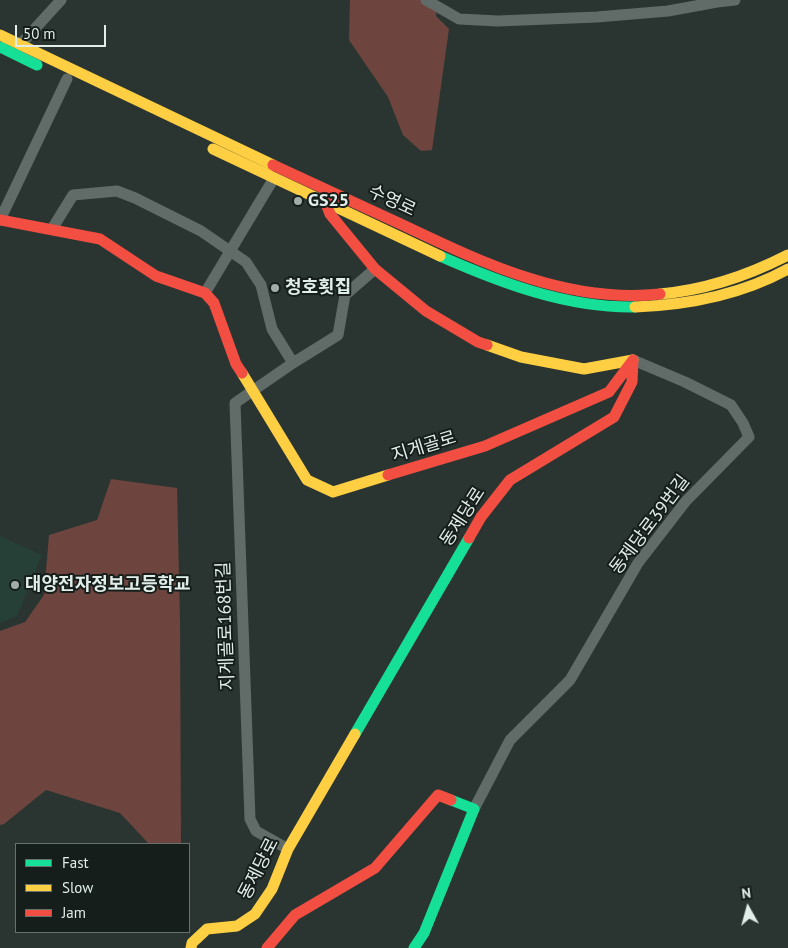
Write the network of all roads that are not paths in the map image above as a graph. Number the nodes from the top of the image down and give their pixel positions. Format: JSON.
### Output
{"nodes":[{"id":1,"x":60,"y":0,"type":"edge"},
{"id":2,"x":426,"y":0,"type":"edge"},
{"id":3,"x":735,"y":0,"type":"edge"},
{"id":4,"x":717,"y":1,"type":"edge"},
{"id":5,"x":0,"y":36,"type":"edge"},
{"id":6,"x":20,"y":45,"type":"junction"},
{"id":7,"x":0,"y":47,"type":"edge"},
{"id":8,"x":67,"y":79,"type":"junction"},
{"id":9,"x":274,"y":178,"type":"junction"},
{"id":10,"x":326,"y":196,"type":"junction"},
{"id":11,"x":0,"y":220,"type":"edge"},
{"id":12,"x":52,"y":229,"type":"junction"},
{"id":13,"x":231,"y":251,"type":"junction"},
{"id":14,"x":788,"y":255,"type":"edge"},
{"id":15,"x":376,"y":269,"type":"junction"},
{"id":16,"x":788,"y":269,"type":"edge"},
{"id":17,"x":205,"y":293,"type":"junction"},
{"id":18,"x":632,"y":360,"type":"junction"},
{"id":19,"x":293,"y":363,"type":"junction"},
{"id":20,"x":252,"y":391,"type":"junction"},
{"id":21,"x":474,"y":809,"type":"junction"},
{"id":22,"x":288,"y":849,"type":"junction"},
{"id":23,"x":191,"y":948,"type":"edge"},
{"id":24,"x":267,"y":948,"type":"edge"},
{"id":25,"x":414,"y":948,"type":"edge"}],
"edges":[{"from":1,"to":6,"type":"street"},
{"from":2,"to":4,"type":"street"},
{"from":3,"to":4,"type":"street"},
{"from":5,"to":6,"type":"street","name":"수영로"},
{"from":6,"to":10,"type":"street","name":"수영로"},
{"from":7,"to":8,"type":"street","name":"수영로"},
{"from":8,"to":9,"type":"street","name":"수영로"},
{"from":8,"to":11,"type":"street"},
{"from":9,"to":10,"type":"street","name":"수영로"},
{"from":9,"to":13,"type":"street"},
{"from":10,"to":14,"type":"street","name":"수영로"},
{"from":10,"to":15,"type":"street"},
{"from":10,"to":16,"type":"street","name":"수영로"},
{"from":11,"to":12,"type":"street"},
{"from":12,"to":13,"type":"street"},
{"from":12,"to":17,"type":"street"},
{"from":13,"to":17,"type":"street"},
{"from":13,"to":19,"type":"street"},
{"from":15,"to":18,"type":"street"},
{"from":15,"to":19,"type":"street"},
{"from":17,"to":20,"type":"street","name":"지게골로"},
{"from":18,"to":20,"type":"street","name":"지게골로"},
{"from":18,"to":21,"type":"street","name":"동제당로39번길"},
{"from":18,"to":22,"type":"street","name":"동제당로"},
{"from":19,"to":20,"type":"street"},
{"from":20,"to":22,"type":"street","name":"지게골로168번길"},
{"from":21,"to":24,"type":"street"},
{"from":21,"to":25,"type":"street"},
{"from":22,"to":23,"type":"street","name":"동제당로"}]}
